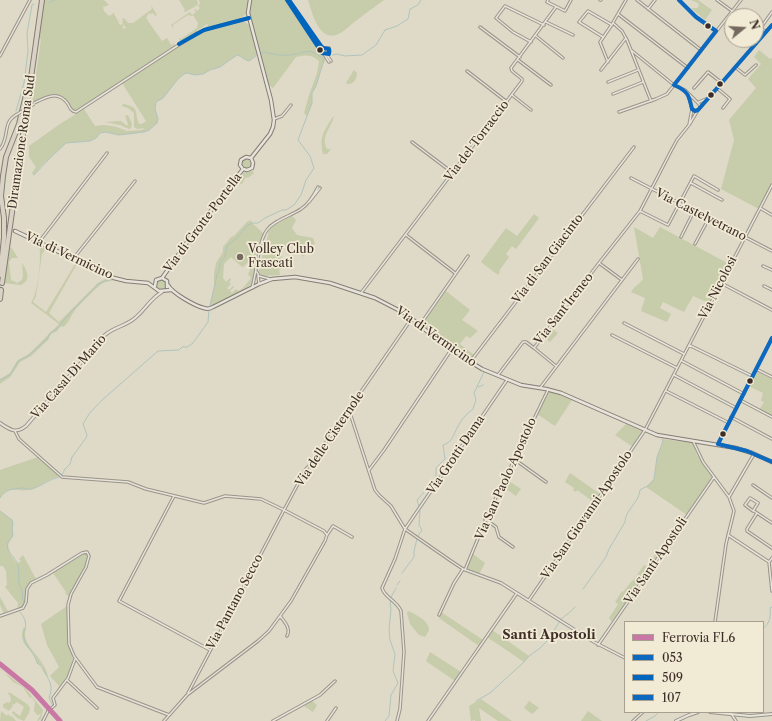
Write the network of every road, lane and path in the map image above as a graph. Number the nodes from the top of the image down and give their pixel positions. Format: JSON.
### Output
{"nodes":[{"id":1,"x":30,"y":0,"type":"edge"},
{"id":2,"x":40,"y":0,"type":"edge"},
{"id":3,"x":250,"y":0,"type":"edge"},
{"id":4,"x":288,"y":0,"type":"edge"},
{"id":5,"x":548,"y":0,"type":"edge"},
{"id":6,"x":571,"y":0,"type":"edge"},
{"id":7,"x":626,"y":0,"type":"edge"},
{"id":8,"x":637,"y":0,"type":"edge"},
{"id":9,"x":655,"y":0,"type":"edge"},
{"id":10,"x":680,"y":0,"type":"edge"},
{"id":11,"x":717,"y":0,"type":"edge"},
{"id":12,"x":741,"y":0,"type":"edge"},
{"id":13,"x":556,"y":7,"type":"junction"},
{"id":14,"x":728,"y":8,"type":"edge"},
{"id":15,"x":734,"y":8,"type":"edge"},
{"id":16,"x":648,"y":9,"type":"junction"},
{"id":17,"x":618,"y":14,"type":"junction"},
{"id":18,"x":771,"y":14,"type":"edge"},
{"id":19,"x":249,"y":18,"type":"junction"},
{"id":20,"x":724,"y":21,"type":"edge"},
{"id":21,"x":546,"y":22,"type":"junction"},
{"id":22,"x":764,"y":22,"type":"edge"},
{"id":23,"x":613,"y":24,"type":"junction"},
{"id":24,"x":544,"y":25,"type":"junction"},
{"id":25,"x":772,"y":25,"type":"edge"},
{"id":26,"x":480,"y":27,"type":"dead end"},
{"id":27,"x":716,"y":31,"type":"junction"},
{"id":28,"x":766,"y":31,"type":"edge"},
{"id":29,"x":573,"y":35,"type":"dead end"},
{"id":30,"x":536,"y":36,"type":"junction"},
{"id":31,"x":603,"y":37,"type":"junction"},
{"id":32,"x":626,"y":38,"type":"junction"},
{"id":33,"x":531,"y":42,"type":"junction"},
{"id":34,"x":321,"y":46,"type":"junction"},
{"id":35,"x":751,"y":48,"type":"edge"},
{"id":36,"x":631,"y":50,"type":"junction"},
{"id":37,"x":701,"y":50,"type":"junction"},
{"id":38,"x":322,"y":53,"type":"junction"},
{"id":39,"x":327,"y":55,"type":"junction"},
{"id":40,"x":0,"y":56,"type":"edge"},
{"id":41,"x":520,"y":56,"type":"junction"},
{"id":42,"x":563,"y":58,"type":"dead end"},
{"id":43,"x":518,"y":60,"type":"junction"},
{"id":44,"x":608,"y":62,"type":"junction"},
{"id":45,"x":756,"y":65,"type":"dead end"},
{"id":46,"x":735,"y":67,"type":"junction"},
{"id":47,"x":688,"y":68,"type":"junction"},
{"id":48,"x":602,"y":70,"type":"dead end"},
{"id":49,"x":639,"y":70,"type":"junction"},
{"id":50,"x":467,"y":71,"type":"dead end"},
{"id":51,"x":608,"y":82,"type":"dead end"},
{"id":52,"x":644,"y":82,"type":"junction"},
{"id":53,"x":722,"y":83,"type":"junction"},
{"id":54,"x":551,"y":85,"type":"dead end"},
{"id":55,"x":674,"y":85,"type":"junction"},
{"id":56,"x":694,"y":88,"type":"dead end"},
{"id":57,"x":718,"y":88,"type":"junction"},
{"id":58,"x":688,"y":93,"type":"junction"},
{"id":59,"x":613,"y":94,"type":"dead end"},
{"id":60,"x":512,"y":95,"type":"junction"},
{"id":61,"x":708,"y":99,"type":"junction"},
{"id":62,"x":651,"y":101,"type":"junction"},
{"id":63,"x":507,"y":102,"type":"junction"},
{"id":64,"x":697,"y":102,"type":"junction"},
{"id":65,"x":291,"y":105,"type":"dead end"},
{"id":66,"x":691,"y":107,"type":"junction"},
{"id":67,"x":723,"y":108,"type":"dead end"},
{"id":68,"x":699,"y":109,"type":"junction"},
{"id":69,"x":531,"y":110,"type":"dead end"},
{"id":70,"x":619,"y":112,"type":"dead end"},
{"id":71,"x":274,"y":119,"type":"junction"},
{"id":72,"x":688,"y":126,"type":"junction"},
{"id":73,"x":412,"y":142,"type":"dead end"},
{"id":74,"x":634,"y":147,"type":"dead end"},
{"id":75,"x":0,"y":149,"type":"edge"},
{"id":76,"x":107,"y":153,"type":"dead end"},
{"id":77,"x":251,"y":158,"type":"junction"},
{"id":78,"x":243,"y":169,"type":"junction"},
{"id":79,"x":453,"y":173,"type":"junction"},
{"id":80,"x":631,"y":178,"type":"dead end"},
{"id":81,"x":135,"y":181,"type":"dead end"},
{"id":82,"x":690,"y":183,"type":"junction"},
{"id":83,"x":772,"y":185,"type":"edge"},
{"id":84,"x":319,"y":188,"type":"dead end"},
{"id":85,"x":651,"y":189,"type":"junction"},
{"id":86,"x":718,"y":190,"type":"dead end"},
{"id":87,"x":722,"y":200,"type":"dead end"},
{"id":88,"x":680,"y":203,"type":"junction"},
{"id":89,"x":760,"y":208,"type":"junction"},
{"id":90,"x":640,"y":211,"type":"junction"},
{"id":91,"x":694,"y":211,"type":"junction"},
{"id":92,"x":772,"y":215,"type":"edge"},
{"id":93,"x":709,"y":218,"type":"junction"},
{"id":94,"x":15,"y":231,"type":"tunnel mouth"},
{"id":95,"x":406,"y":235,"type":"junction"},
{"id":96,"x":681,"y":237,"type":"dead end"},
{"id":97,"x":745,"y":237,"type":"junction"},
{"id":98,"x":39,"y":242,"type":"junction"},
{"id":99,"x":695,"y":244,"type":"dead end"},
{"id":100,"x":772,"y":251,"type":"edge"},
{"id":101,"x":468,"y":256,"type":"dead end"},
{"id":102,"x":74,"y":259,"type":"junction"},
{"id":103,"x":638,"y":260,"type":"dead end"},
{"id":104,"x":599,"y":263,"type":"junction"},
{"id":105,"x":763,"y":266,"type":"dead end"},
{"id":106,"x":257,"y":270,"type":"junction"},
{"id":107,"x":772,"y":270,"type":"edge"},
{"id":108,"x":455,"y":273,"type":"junction"},
{"id":109,"x":258,"y":274,"type":"junction"},
{"id":110,"x":0,"y":275,"type":"edge"},
{"id":111,"x":162,"y":278,"type":"junction"},
{"id":112,"x":255,"y":278,"type":"junction"},
{"id":113,"x":156,"y":280,"type":"junction"},
{"id":114,"x":271,"y":280,"type":"junction"},
{"id":115,"x":622,"y":280,"type":"junction"},
{"id":116,"x":2,"y":283,"type":"dead end"},
{"id":117,"x":148,"y":283,"type":"junction"},
{"id":118,"x":721,"y":283,"type":"junction"},
{"id":119,"x":259,"y":284,"type":"junction"},
{"id":120,"x":168,"y":286,"type":"junction"},
{"id":121,"x":764,"y":286,"type":"dead end"},
{"id":122,"x":155,"y":288,"type":"junction"},
{"id":123,"x":252,"y":288,"type":"junction"},
{"id":124,"x":1,"y":290,"type":"dead end"},
{"id":125,"x":171,"y":290,"type":"junction"},
{"id":126,"x":772,"y":290,"type":"edge"},
{"id":127,"x":163,"y":291,"type":"junction"},
{"id":128,"x":361,"y":293,"type":"junction"},
{"id":129,"x":155,"y":296,"type":"junction"},
{"id":130,"x":0,"y":299,"type":"edge"},
{"id":131,"x":772,"y":310,"type":"edge"},
{"id":132,"x":412,"y":318,"type":"junction"},
{"id":133,"x":624,"y":323,"type":"dead end"},
{"id":134,"x":420,"y":325,"type":"junction"},
{"id":135,"x":612,"y":335,"type":"dead end"},
{"id":136,"x":772,"y":338,"type":"edge"},
{"id":137,"x":689,"y":345,"type":"junction"},
{"id":138,"x":534,"y":348,"type":"junction"},
{"id":139,"x":450,"y":350,"type":"junction"},
{"id":140,"x":684,"y":354,"type":"junction"},
{"id":141,"x":681,"y":361,"type":"junction"},
{"id":142,"x":470,"y":362,"type":"junction"},
{"id":143,"x":556,"y":366,"type":"junction"},
{"id":144,"x":677,"y":368,"type":"junction"},
{"id":145,"x":756,"y":369,"type":"junction"},
{"id":146,"x":674,"y":375,"type":"junction"},
{"id":147,"x":498,"y":376,"type":"junction"},
{"id":148,"x":752,"y":377,"type":"junction"},
{"id":149,"x":772,"y":377,"type":"edge"},
{"id":150,"x":507,"y":380,"type":"junction"},
{"id":151,"x":540,"y":388,"type":"junction"},
{"id":152,"x":548,"y":389,"type":"junction"},
{"id":153,"x":666,"y":390,"type":"junction"},
{"id":154,"x":744,"y":394,"type":"junction"},
{"id":155,"x":740,"y":400,"type":"junction"},
{"id":156,"x":736,"y":408,"type":"junction"},
{"id":157,"x":349,"y":409,"type":"junction"},
{"id":158,"x":772,"y":417,"type":"edge"},
{"id":159,"x":731,"y":418,"type":"junction"},
{"id":160,"x":0,"y":423,"type":"edge"},
{"id":161,"x":729,"y":423,"type":"junction"},
{"id":162,"x":645,"y":430,"type":"junction"},
{"id":163,"x":15,"y":431,"type":"junction"},
{"id":164,"x":772,"y":439,"type":"edge"},
{"id":165,"x":693,"y":441,"type":"junction"},
{"id":166,"x":718,"y":444,"type":"junction"},
{"id":167,"x":754,"y":454,"type":"junction"},
{"id":168,"x":514,"y":460,"type":"junction"},
{"id":169,"x":772,"y":462,"type":"edge"},
{"id":170,"x":369,"y":470,"type":"junction"},
{"id":171,"x":714,"y":477,"type":"junction"},
{"id":172,"x":546,"y":482,"type":"dead end"},
{"id":173,"x":753,"y":485,"type":"dead end"},
{"id":174,"x":174,"y":496,"type":"junction"},
{"id":175,"x":729,"y":497,"type":"junction"},
{"id":176,"x":772,"y":498,"type":"edge"},
{"id":177,"x":284,"y":510,"type":"junction"},
{"id":178,"x":753,"y":510,"type":"junction"},
{"id":179,"x":757,"y":513,"type":"junction"},
{"id":180,"x":485,"y":519,"type":"junction"},
{"id":181,"x":772,"y":523,"type":"edge"},
{"id":182,"x":405,"y":530,"type":"junction"},
{"id":183,"x":327,"y":535,"type":"junction"},
{"id":184,"x":728,"y":535,"type":"junction"},
{"id":185,"x":352,"y":537,"type":"dead end"},
{"id":186,"x":513,"y":547,"type":"dead end"},
{"id":187,"x":772,"y":548,"type":"edge"},
{"id":188,"x":772,"y":558,"type":"edge"},
{"id":189,"x":769,"y":562,"type":"junction"},
{"id":190,"x":464,"y":569,"type":"junction"},
{"id":191,"x":772,"y":591,"type":"edge"},
{"id":192,"x":517,"y":593,"type":"junction"},
{"id":193,"x":529,"y":600,"type":"junction"},
{"id":194,"x":439,"y":615,"type":"dead end"},
{"id":195,"x":0,"y":616,"type":"edge"},
{"id":196,"x":280,"y":616,"type":"junction"},
{"id":197,"x":715,"y":621,"type":"edge"},
{"id":198,"x":287,"y":636,"type":"dead end"},
{"id":199,"x":598,"y":645,"type":"junction"},
{"id":200,"x":210,"y":650,"type":"junction"},
{"id":201,"x":624,"y":658,"type":"edge"},
{"id":202,"x":75,"y":659,"type":"junction"},
{"id":203,"x":67,"y":680,"type":"junction"},
{"id":204,"x":335,"y":681,"type":"dead end"},
{"id":205,"x":186,"y":695,"type":"junction"},
{"id":206,"x":97,"y":708,"type":"dead end"},
{"id":207,"x":336,"y":708,"type":"dead end"},
{"id":208,"x":642,"y":713,"type":"edge"},
{"id":209,"x":694,"y":713,"type":"edge"},
{"id":210,"x":731,"y":713,"type":"edge"},
{"id":211,"x":741,"y":714,"type":"edge"},
{"id":212,"x":772,"y":714,"type":"edge"},
{"id":213,"x":169,"y":715,"type":"junction"},
{"id":214,"x":43,"y":721,"type":"edge"},
{"id":215,"x":164,"y":721,"type":"edge"},
{"id":216,"x":273,"y":721,"type":"edge"},
{"id":217,"x":327,"y":721,"type":"edge"},
{"id":218,"x":397,"y":721,"type":"edge"},
{"id":219,"x":428,"y":721,"type":"edge"},
{"id":220,"x":633,"y":721,"type":"edge"},
{"id":221,"x":676,"y":721,"type":"edge"},
{"id":222,"x":736,"y":721,"type":"edge"}],
"edges":[{"from":1,"to":40,"type":"street"},
{"from":2,"to":110,"type":"highway","name":"Diramazione Roma Sud"},
{"from":2,"to":116,"type":"highway","name":"Diramazione Roma Sud"},
{"from":3,"to":19,"type":"main road"},
{"from":4,"to":34,"type":"street"},
{"from":4,"to":38,"type":"street"},
{"from":5,"to":13,"type":"street"},
{"from":6,"to":13,"type":"street"},
{"from":7,"to":17,"type":"street"},
{"from":8,"to":16,"type":"street"},
{"from":9,"to":16,"type":"street"},
{"from":10,"to":27,"type":"street"},
{"from":11,"to":14,"type":"street"},
{"from":12,"to":15,"type":"street"},
{"from":13,"to":21,"type":"street","name":"Via del Torraccio"},
{"from":16,"to":37,"type":"street"},
{"from":17,"to":23,"type":"street"},
{"from":17,"to":47,"type":"street"},
{"from":18,"to":22,"type":"street"},
{"from":19,"to":71,"type":"main road"},
{"from":19,"to":75,"type":"street","bridge":true},
{"from":20,"to":27,"type":"street"},
{"from":21,"to":24,"type":"street","name":"Via del Torraccio"},
{"from":21,"to":29,"type":"street"},
{"from":23,"to":31,"type":"street"},
{"from":23,"to":31,"type":"street"},
{"from":23,"to":32,"type":"street"},
{"from":24,"to":30,"type":"street","name":"Via del Torraccio"},
{"from":24,"to":33,"type":"street"},
{"from":25,"to":28,"type":"street","name":"Via Sant'Ireneo"},
{"from":26,"to":41,"type":"street"},
{"from":27,"to":37,"type":"street"},
{"from":30,"to":33,"type":"street","name":"Via del Torraccio"},
{"from":30,"to":42,"type":"street"},
{"from":31,"to":44,"type":"street"},
{"from":32,"to":36,"type":"street"},
{"from":32,"to":44,"type":"street"},
{"from":33,"to":41,"type":"street","name":"Via del Torraccio"},
{"from":34,"to":39,"type":"street"},
{"from":34,"to":39,"type":"street"},
{"from":35,"to":46,"type":"street","name":"Via Sant'Ireneo"},
{"from":36,"to":49,"type":"street"},
{"from":36,"to":55,"type":"street"},
{"from":37,"to":47,"type":"street"},
{"from":38,"to":39,"type":"street"},
{"from":38,"to":39,"type":"street"},
{"from":41,"to":43,"type":"street","name":"Via del Torraccio"},
{"from":43,"to":54,"type":"street"},
{"from":43,"to":60,"type":"street","name":"Via del Torraccio"},
{"from":44,"to":48,"type":"street"},
{"from":45,"to":46,"type":"street"},
{"from":46,"to":53,"type":"street","name":"Via Sant'Ireneo"},
{"from":47,"to":55,"type":"street"},
{"from":49,"to":51,"type":"street"},
{"from":49,"to":52,"type":"street"},
{"from":50,"to":63,"type":"street"},
{"from":52,"to":59,"type":"street"},
{"from":52,"to":62,"type":"street"},
{"from":53,"to":56,"type":"street"},
{"from":53,"to":57,"type":"street","name":"Via Sant'Ireneo"},
{"from":55,"to":58,"type":"street"},
{"from":55,"to":62,"type":"street"},
{"from":57,"to":61,"type":"street","name":"Via Sant'Ireneo"},
{"from":57,"to":67,"type":"street"},
{"from":58,"to":64,"type":"street"},
{"from":58,"to":66,"type":"street"},
{"from":60,"to":63,"type":"street","name":"Via del Torraccio"},
{"from":60,"to":69,"type":"street"},
{"from":61,"to":64,"type":"street"},
{"from":61,"to":68,"type":"street","name":"Via Sant'Ireneo"},
{"from":62,"to":70,"type":"street"},
{"from":63,"to":79,"type":"street","name":"Via del Torraccio"},
{"from":64,"to":66,"type":"street"},
{"from":64,"to":68,"type":"street"},
{"from":65,"to":71,"type":"street"},
{"from":66,"to":68,"type":"street"},
{"from":66,"to":72,"type":"street"},
{"from":68,"to":72,"type":"street","name":"Via Sant'Ireneo"},
{"from":71,"to":77,"type":"main road"},
{"from":72,"to":85,"type":"street","name":"Via Sant'Ireneo"},
{"from":73,"to":79,"type":"street"},
{"from":74,"to":142,"type":"street","name":"Via di San Giacinto"},
{"from":76,"to":98,"type":"street"},
{"from":77,"to":78,"type":"main road"},
{"from":77,"to":78,"type":"main road"},
{"from":78,"to":111,"type":"main road","name":"Via di Grotte Portella"},
{"from":79,"to":95,"type":"street","name":"Via del Torraccio"},
{"from":80,"to":85,"type":"street","name":"Via Castelvetrano"},
{"from":81,"to":102,"type":"street"},
{"from":82,"to":86,"type":"street"},
{"from":82,"to":87,"type":"street"},
{"from":82,"to":88,"type":"street"},
{"from":83,"to":89,"type":"street","name":"Via Nicolosi"},
{"from":84,"to":106,"type":"street"},
{"from":85,"to":88,"type":"street","name":"Via Castelvetrano"},
{"from":85,"to":90,"type":"street","name":"Via Sant'Ireneo"},
{"from":88,"to":90,"type":"street"},
{"from":88,"to":91,"type":"street","name":"Via Castelvetrano"},
{"from":89,"to":92,"type":"street"},
{"from":89,"to":97,"type":"street","name":"Via Nicolosi"},
{"from":90,"to":104,"type":"street","name":"Via Sant'Ireneo"},
{"from":91,"to":93,"type":"street","name":"Via Castelvetrano"},
{"from":91,"to":96,"type":"street"},
{"from":93,"to":97,"type":"street","name":"Via Castelvetrano"},
{"from":93,"to":99,"type":"street"},
{"from":94,"to":98,"type":"main road","name":"Via di Vermicino"},
{"from":95,"to":108,"type":"street"},
{"from":95,"to":128,"type":"street","name":"Via del Torraccio"},
{"from":97,"to":100,"type":"street","name":"Via Castelvetrano"},
{"from":97,"to":118,"type":"street","name":"Via Nicolosi"},
{"from":98,"to":102,"type":"main road","name":"Via di Vermicino"},
{"from":101,"to":108,"type":"street"},
{"from":102,"to":117,"type":"main road","name":"Via di Vermicino"},
{"from":103,"to":115,"type":"street"},
{"from":104,"to":115,"type":"street"},
{"from":104,"to":138,"type":"street","name":"Via Sant'Ireneo"},
{"from":105,"to":107,"type":"street"},
{"from":106,"to":109,"type":"street"},
{"from":106,"to":112,"type":"street"},
{"from":108,"to":134,"type":"street"},
{"from":109,"to":114,"type":"street"},
{"from":109,"to":119,"type":"street"},
{"from":111,"to":113,"type":"main road"},
{"from":111,"to":120,"type":"main road"},
{"from":112,"to":119,"type":"street"},
{"from":112,"to":123,"type":"street"},
{"from":113,"to":117,"type":"main road","name":"Via di Vermicino"},
{"from":113,"to":122,"type":"main road"},
{"from":114,"to":119,"type":"main road","name":"Via di Vermicino"},
{"from":114,"to":128,"type":"main road","name":"Via di Vermicino"},
{"from":115,"to":143,"type":"street"},
{"from":117,"to":122,"type":"main road","name":"Via di Vermicino"},
{"from":118,"to":131,"type":"street"},
{"from":118,"to":137,"type":"street","name":"Via Nicolosi"},
{"from":119,"to":123,"type":"main road","name":"Via di Vermicino"},
{"from":120,"to":125,"type":"main road","name":"Via di Vermicino"},
{"from":120,"to":127,"type":"main road"},
{"from":121,"to":126,"type":"street"},
{"from":122,"to":127,"type":"main road"},
{"from":122,"to":129,"type":"street"},
{"from":123,"to":125,"type":"main road","name":"Via di Vermicino"},
{"from":124,"to":130,"type":"highway"},
{"from":125,"to":127,"type":"main road"},
{"from":127,"to":129,"type":"street","name":"Via Casal Di Mario"},
{"from":128,"to":132,"type":"main road","name":"Via di Vermicino"},
{"from":129,"to":163,"type":"street","name":"Via Casal Di Mario"},
{"from":132,"to":134,"type":"main road","name":"Via di Vermicino"},
{"from":132,"to":157,"type":"street","name":"Via delle Cisternole"},
{"from":133,"to":140,"type":"street"},
{"from":134,"to":139,"type":"main road","name":"Via di Vermicino"},
{"from":135,"to":144,"type":"street"},
{"from":136,"to":145,"type":"street"},
{"from":137,"to":140,"type":"street","name":"Via Nicolosi"},
{"from":137,"to":148,"type":"street"},
{"from":138,"to":143,"type":"street"},
{"from":138,"to":147,"type":"street","name":"Via Sant'Ireneo"},
{"from":139,"to":142,"type":"main road","name":"Via di Vermicino"},
{"from":139,"to":170,"type":"street"},
{"from":140,"to":141,"type":"street","name":"Via Nicolosi"},
{"from":141,"to":144,"type":"street","name":"Via Nicolosi"},
{"from":141,"to":154,"type":"street"},
{"from":142,"to":147,"type":"main road","name":"Via di Vermicino"},
{"from":143,"to":151,"type":"street"},
{"from":144,"to":146,"type":"street","name":"Via Nicolosi"},
{"from":145,"to":148,"type":"street"},
{"from":145,"to":149,"type":"street"},
{"from":146,"to":153,"type":"street","name":"Via Nicolosi"},
{"from":146,"to":156,"type":"street"},
{"from":147,"to":150,"type":"main road","name":"Via di Vermicino"},
{"from":148,"to":154,"type":"street"},
{"from":150,"to":151,"type":"main road","name":"Via di Vermicino"},
{"from":150,"to":182,"type":"street","name":"Via Grotti Dama"},
{"from":151,"to":152,"type":"main road","name":"Via di Vermicino"},
{"from":152,"to":162,"type":"main road","name":"Via di Vermicino"},
{"from":152,"to":168,"type":"street","name":"Via San Paolo Apostolo"},
{"from":153,"to":161,"type":"street"},
{"from":153,"to":162,"type":"street","name":"Via Nicolosi"},
{"from":154,"to":155,"type":"street"},
{"from":155,"to":156,"type":"street"},
{"from":155,"to":158,"type":"street"},
{"from":156,"to":159,"type":"street"},
{"from":157,"to":170,"type":"street"},
{"from":157,"to":177,"type":"street","name":"Via delle Cisternole"},
{"from":159,"to":161,"type":"street"},
{"from":159,"to":164,"type":"street"},
{"from":160,"to":163,"type":"street"},
{"from":161,"to":166,"type":"street"},
{"from":162,"to":165,"type":"main road","name":"Via di Vermicino"},
{"from":162,"to":193,"type":"street","name":"Via San Giovanni Apostolo"},
{"from":163,"to":174,"type":"street"},
{"from":165,"to":166,"type":"main road","name":"Via di Vermicino"},
{"from":165,"to":171,"type":"street"},
{"from":166,"to":167,"type":"main road","name":"Via di Vermicino"},
{"from":167,"to":169,"type":"main road","name":"Via di Vermicino"},
{"from":167,"to":175,"type":"street"},
{"from":168,"to":172,"type":"street"},
{"from":168,"to":180,"type":"street","name":"Via San Paolo Apostolo"},
{"from":170,"to":182,"type":"street"},
{"from":171,"to":175,"type":"street"},
{"from":171,"to":199,"type":"street","name":"Via Santi Apostoli"},
{"from":173,"to":176,"type":"street"},
{"from":174,"to":177,"type":"street"},
{"from":174,"to":200,"type":"street"},
{"from":175,"to":184,"type":"street"},
{"from":177,"to":183,"type":"street"},
{"from":177,"to":200,"type":"street","name":"Via Pantano Secco"},
{"from":178,"to":178,"type":"street"},
{"from":178,"to":179,"type":"street"},
{"from":179,"to":181,"type":"street"},
{"from":179,"to":187,"type":"street"},
{"from":180,"to":186,"type":"street"},
{"from":180,"to":190,"type":"street","name":"Via San Paolo Apostolo"},
{"from":182,"to":190,"type":"street"},
{"from":182,"to":218,"type":"street","name":"Via Grotti Dama"},
{"from":183,"to":185,"type":"street"},
{"from":183,"to":196,"type":"street"},
{"from":184,"to":189,"type":"street"},
{"from":184,"to":197,"type":"street"},
{"from":188,"to":189,"type":"street"},
{"from":189,"to":191,"type":"street"},
{"from":190,"to":192,"type":"street"},
{"from":190,"to":194,"type":"street","name":"Via San Paolo Apostolo"},
{"from":192,"to":193,"type":"street"},
{"from":192,"to":219,"type":"street"},
{"from":193,"to":199,"type":"street"},
{"from":195,"to":202,"type":"street"},
{"from":196,"to":198,"type":"street"},
{"from":196,"to":205,"type":"street"},
{"from":199,"to":201,"type":"street"},
{"from":200,"to":205,"type":"street","name":"Via Pantano Secco"},
{"from":202,"to":203,"type":"street"},
{"from":202,"to":213,"type":"street"},
{"from":203,"to":206,"type":"street"},
{"from":203,"to":214,"type":"street"},
{"from":204,"to":216,"type":"street"},
{"from":205,"to":213,"type":"street"},
{"from":207,"to":217,"type":"street"},
{"from":208,"to":220,"type":"street"},
{"from":209,"to":221,"type":"street"},
{"from":210,"to":211,"type":"street"},
{"from":210,"to":222,"type":"street"},
{"from":211,"to":212,"type":"street"},
{"from":213,"to":215,"type":"street"}]}
